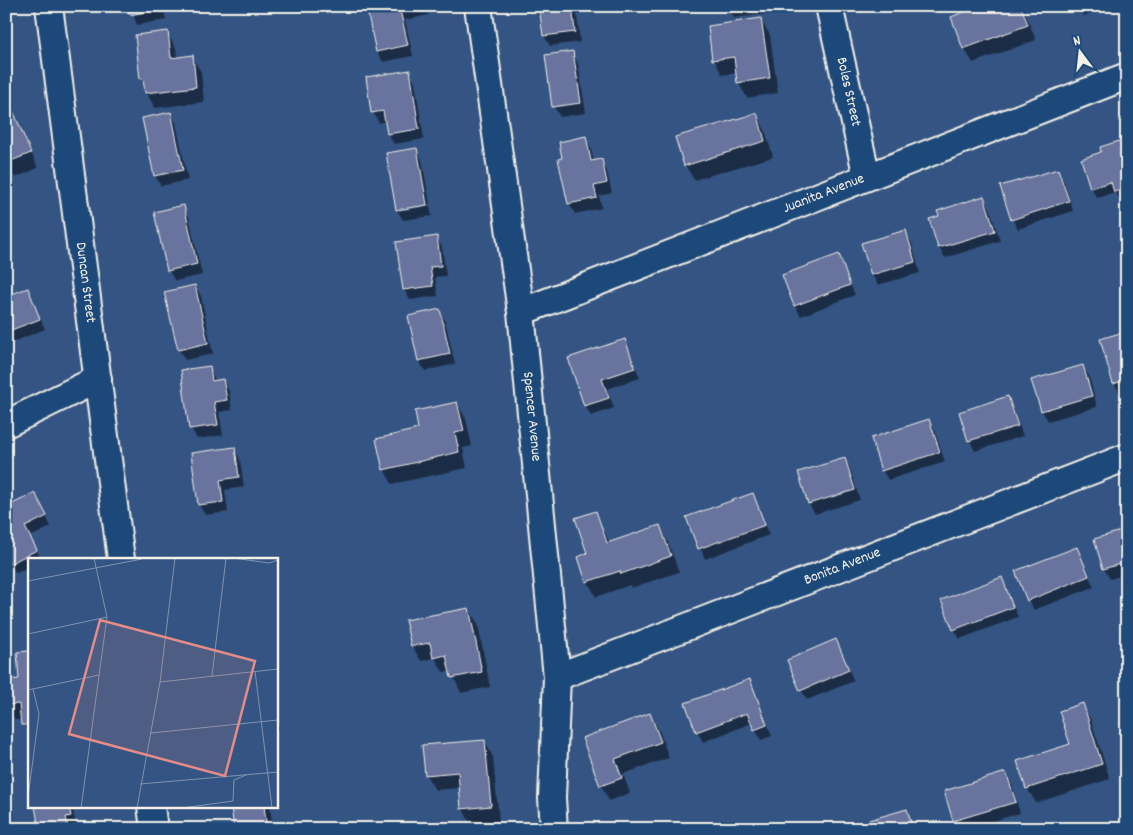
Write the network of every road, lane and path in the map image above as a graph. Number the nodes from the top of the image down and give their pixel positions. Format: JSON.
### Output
{"nodes":[{"id":1,"x":48,"y":6,"type":"edge"},
{"id":2,"x":478,"y":6,"type":"edge"},
{"id":3,"x":829,"y":6,"type":"edge"},
{"id":4,"x":1127,"y":76,"type":"edge"},
{"id":5,"x":867,"y":178,"type":"junction"},
{"id":6,"x":522,"y":312,"type":"junction"},
{"id":7,"x":98,"y":379,"type":"junction"},
{"id":8,"x":6,"y":424,"type":"edge"},
{"id":9,"x":1127,"y":457,"type":"edge"},
{"id":10,"x":120,"y":558,"type":"edge"},
{"id":11,"x":558,"y":677,"type":"junction"},
{"id":12,"x":152,"y":808,"type":"edge"},
{"id":13,"x":154,"y":829,"type":"edge"},
{"id":14,"x":554,"y":829,"type":"edge"}],
"edges":[{"from":1,"to":7,"type":"street","name":"Duncan Street"},
{"from":2,"to":6,"type":"street","name":"Spencer Avenue"},
{"from":3,"to":5,"type":"street","name":"Boles Street"},
{"from":4,"to":5,"type":"street","name":"Juanita Avenue"},
{"from":5,"to":6,"type":"street","name":"Juanita Avenue"},
{"from":6,"to":11,"type":"street","name":"Spencer Avenue"},
{"from":7,"to":8,"type":"street"},
{"from":7,"to":10,"type":"street","name":"Duncan Street"},
{"from":9,"to":11,"type":"street","name":"Bonita Avenue"},
{"from":11,"to":14,"type":"street","name":"Spencer Avenue"},
{"from":12,"to":13,"type":"street"}]}
